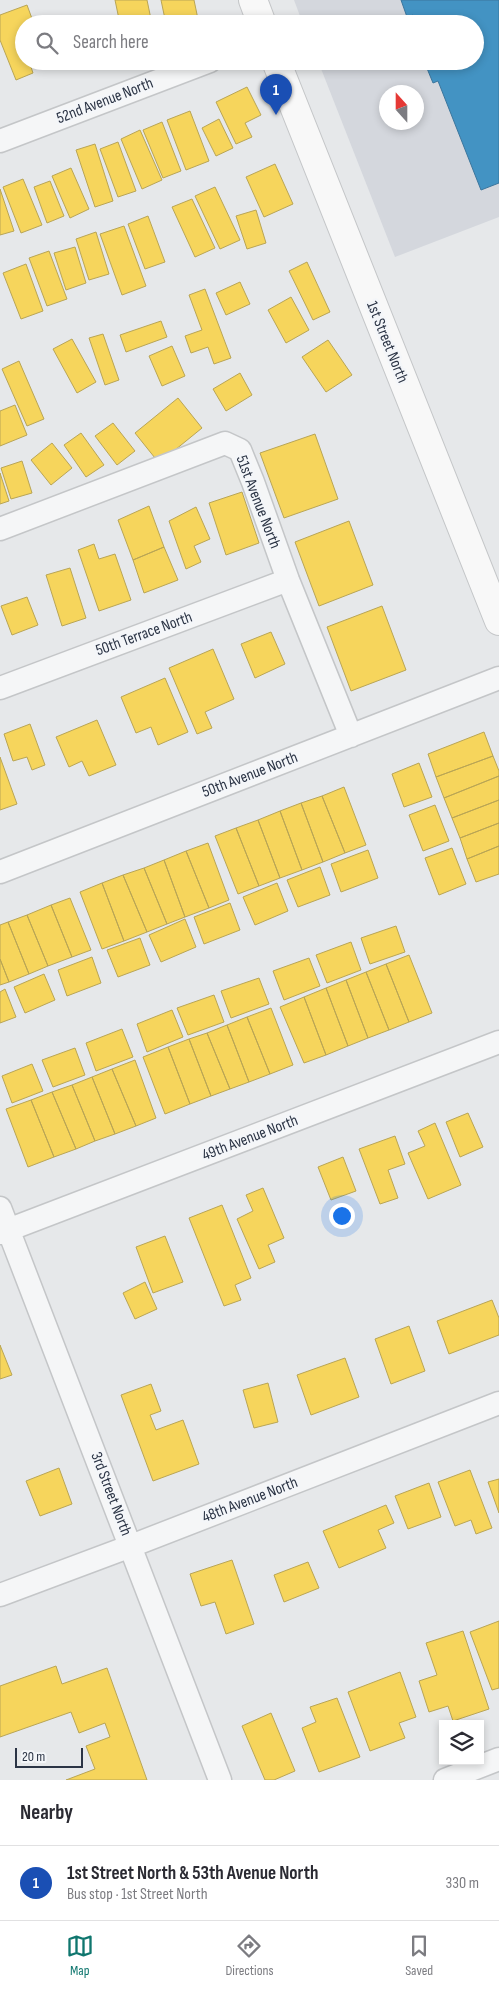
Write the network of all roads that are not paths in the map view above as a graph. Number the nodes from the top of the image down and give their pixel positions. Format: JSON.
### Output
{"nodes":[{"id":1,"x":253,"y":0,"type":"edge"},
{"id":2,"x":259,"y":15,"type":"edge"},
{"id":3,"x":186,"y":70,"type":"edge"},
{"id":4,"x":280,"y":70,"type":"edge"},
{"id":5,"x":0,"y":141,"type":"edge"},
{"id":6,"x":0,"y":529,"type":"edge"},
{"id":7,"x":288,"y":580,"type":"junction"},
{"id":8,"x":499,"y":621,"type":"edge"},
{"id":9,"x":499,"y":678,"type":"edge"},
{"id":10,"x":0,"y":688,"type":"edge"},
{"id":11,"x":351,"y":736,"type":"junction"},
{"id":12,"x":0,"y":872,"type":"edge"},
{"id":13,"x":499,"y":1042,"type":"edge"},
{"id":14,"x":0,"y":1208,"type":"edge"},
{"id":15,"x":4,"y":1232,"type":"edge"},
{"id":16,"x":499,"y":1403,"type":"edge"},
{"id":17,"x":131,"y":1546,"type":"junction"},
{"id":18,"x":0,"y":1595,"type":"edge"},
{"id":19,"x":499,"y":1759,"type":"edge"},
{"id":20,"x":220,"y":1780,"type":"edge"},
{"id":21,"x":445,"y":1780,"type":"edge"}],
"edges":[{"from":1,"to":2,"type":"street"},
{"from":3,"to":5,"type":"street","name":"52nd Avenue North"},
{"from":4,"to":8,"type":"street","name":"1st Street North"},
{"from":6,"to":7,"type":"street","name":"51st Avenue North"},
{"from":7,"to":10,"type":"street","name":"50th Terrace North"},
{"from":7,"to":11,"type":"street","name":"51st Avenue North"},
{"from":9,"to":11,"type":"street","name":"50th Avenue North"},
{"from":11,"to":12,"type":"street","name":"50th Avenue North"},
{"from":13,"to":15,"type":"street","name":"49th Avenue North"},
{"from":14,"to":15,"type":"street","name":"3rd Street North"},
{"from":15,"to":17,"type":"street","name":"3rd Street North"},
{"from":16,"to":17,"type":"street","name":"48th Avenue North"},
{"from":17,"to":18,"type":"street","name":"48th Avenue North"},
{"from":17,"to":20,"type":"street","name":"3rd Street North"},
{"from":19,"to":21,"type":"street"}]}
